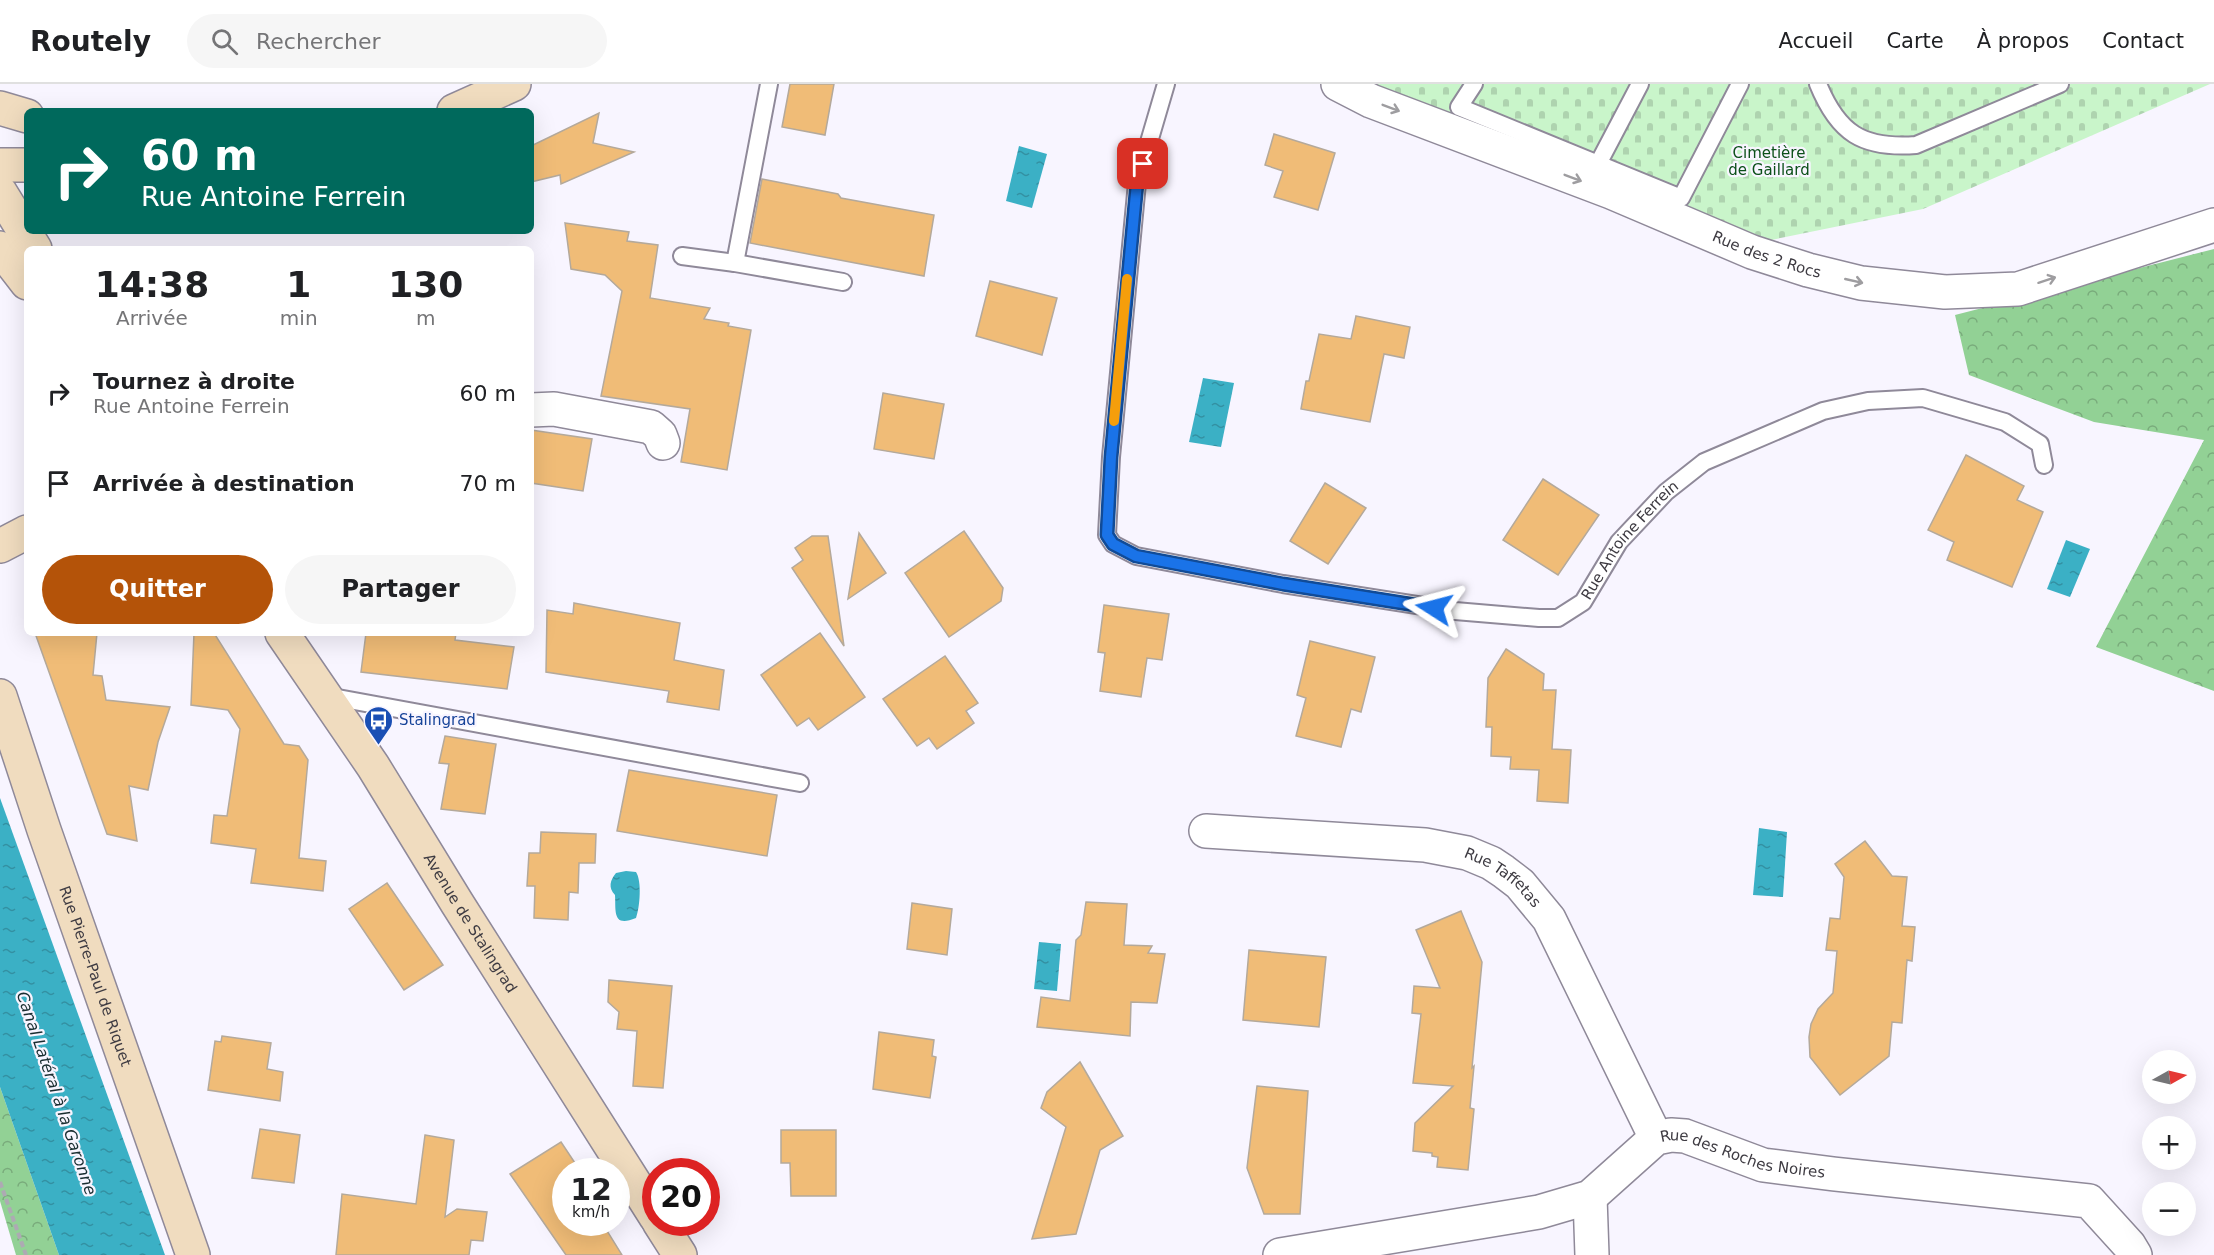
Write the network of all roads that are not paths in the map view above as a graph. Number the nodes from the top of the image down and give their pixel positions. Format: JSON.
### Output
{"nodes":[{"id":1,"x":769,"y":84,"type":"edge"},
{"id":2,"x":1166,"y":84,"type":"edge"},
{"id":3,"x":1338,"y":84,"type":"edge"},
{"id":4,"x":1474,"y":84,"type":"edge"},
{"id":5,"x":1640,"y":84,"type":"edge"},
{"id":6,"x":1740,"y":84,"type":"edge"},
{"id":7,"x":1818,"y":84,"type":"edge"},
{"id":8,"x":2060,"y":84,"type":"edge"},
{"id":9,"x":508,"y":85,"type":"edge"},
{"id":10,"x":0,"y":108,"type":"edge"},
{"id":11,"x":460,"y":108,"type":"edge"},
{"id":12,"x":24,"y":115,"type":"edge"},
{"id":13,"x":1598,"y":164,"type":"junction"},
{"id":14,"x":0,"y":165,"type":"edge"},
{"id":15,"x":24,"y":165,"type":"edge"},
{"id":16,"x":0,"y":192,"type":"edge"},
{"id":17,"x":2214,"y":225,"type":"edge"},
{"id":18,"x":24,"y":231,"type":"edge"},
{"id":19,"x":0,"y":248,"type":"edge"},
{"id":20,"x":682,"y":256,"type":"dead end"},
{"id":21,"x":735,"y":263,"type":"junction"},
{"id":22,"x":24,"y":279,"type":"edge"},
{"id":23,"x":843,"y":282,"type":"dead end"},
{"id":24,"x":534,"y":410,"type":"edge"},
{"id":25,"x":663,"y":442,"type":"dead end"},
{"id":26,"x":2043,"y":465,"type":"dead end"},
{"id":27,"x":24,"y":534,"type":"edge"},
{"id":28,"x":0,"y":546,"type":"edge"},
{"id":29,"x":284,"y":636,"type":"edge"},
{"id":30,"x":0,"y":696,"type":"edge"},
{"id":31,"x":326,"y":696,"type":"junction"},
{"id":32,"x":800,"y":783,"type":"dead end"},
{"id":33,"x":1206,"y":831,"type":"dead end"},
{"id":34,"x":1656,"y":1138,"type":"junction"},
{"id":35,"x":642,"y":1195,"type":"edge"},
{"id":36,"x":1590,"y":1197,"type":"junction"},
{"id":37,"x":668,"y":1236,"type":"edge"},
{"id":38,"x":193,"y":1255,"type":"edge"},
{"id":39,"x":680,"y":1255,"type":"edge"},
{"id":40,"x":1280,"y":1255,"type":"edge"},
{"id":41,"x":1592,"y":1255,"type":"edge"},
{"id":42,"x":2135,"y":1255,"type":"edge"}],
"edges":[{"from":1,"to":21,"type":"lane"},
{"from":2,"to":26,"type":"lane","name":"Rue Antoine Ferrein"},
{"from":3,"to":17,"type":"street","name":"Rue des 2 Rocs","one_way":true},
{"from":4,"to":13,"type":"lane"},
{"from":5,"to":13,"type":"lane"},
{"from":6,"to":13,"type":"lane"},
{"from":7,"to":8,"type":"lane"},
{"from":9,"to":11,"type":"main road"},
{"from":10,"to":12,"type":"main road"},
{"from":14,"to":15,"type":"main road"},
{"from":16,"to":18,"type":"main road"},
{"from":19,"to":22,"type":"main road"},
{"from":20,"to":21,"type":"lane"},
{"from":21,"to":23,"type":"lane"},
{"from":24,"to":25,"type":"street"},
{"from":27,"to":28,"type":"main road"},
{"from":29,"to":31,"type":"main road","name":"Avenue de Stalingrad"},
{"from":30,"to":38,"type":"main road","name":"Rue Pierre-Paul de Riquet"},
{"from":31,"to":32,"type":"lane"},
{"from":31,"to":35,"type":"main road","name":"Avenue de Stalingrad"},
{"from":33,"to":34,"type":"street","name":"Rue Taffetas"},
{"from":34,"to":36,"type":"street","name":"Rue des Roches Noires"},
{"from":34,"to":42,"type":"street","name":"Rue des Roches Noires"},
{"from":36,"to":40,"type":"street","name":"Rue des Roches Noires"},
{"from":36,"to":41,"type":"street"},
{"from":37,"to":39,"type":"main road"}]}
